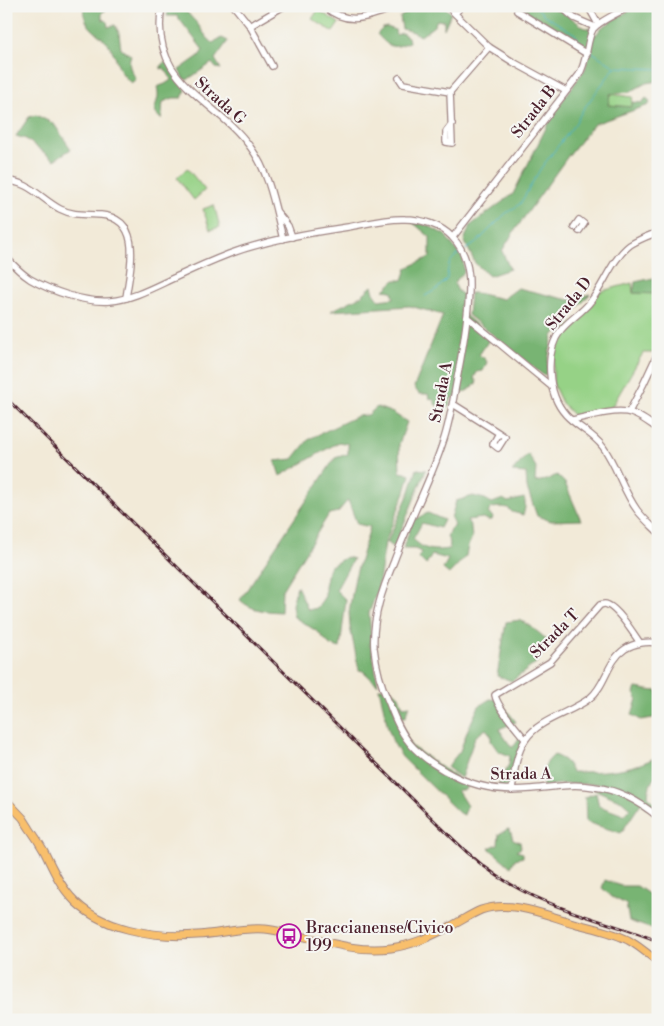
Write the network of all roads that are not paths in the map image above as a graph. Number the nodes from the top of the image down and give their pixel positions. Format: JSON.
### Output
{"nodes":[{"id":1,"x":162,"y":6,"type":"edge"},
{"id":2,"x":234,"y":6,"type":"edge"},
{"id":3,"x":284,"y":6,"type":"edge"},
{"id":4,"x":324,"y":6,"type":"edge"},
{"id":5,"x":398,"y":6,"type":"edge"},
{"id":6,"x":447,"y":6,"type":"edge"},
{"id":7,"x":462,"y":6,"type":"edge"},
{"id":8,"x":560,"y":6,"type":"edge"},
{"id":9,"x":588,"y":6,"type":"edge"},
{"id":10,"x":631,"y":6,"type":"edge"},
{"id":11,"x":517,"y":11,"type":"dead end"},
{"id":12,"x":454,"y":13,"type":"junction"},
{"id":13,"x":250,"y":26,"type":"junction"},
{"id":14,"x":597,"y":26,"type":"junction"},
{"id":15,"x":489,"y":47,"type":"junction"},
{"id":16,"x":587,"y":51,"type":"junction"},
{"id":17,"x":272,"y":66,"type":"dead end"},
{"id":18,"x":399,"y":78,"type":"dead end"},
{"id":19,"x":566,"y":91,"type":"junction"},
{"id":20,"x":450,"y":92,"type":"junction"},
{"id":21,"x":452,"y":124,"type":"dead end"},
{"id":22,"x":6,"y":181,"type":"edge"},
{"id":23,"x":276,"y":210,"type":"junction"},
{"id":24,"x":574,"y":227,"type":"dead end"},
{"id":25,"x":579,"y":232,"type":"dead end"},
{"id":26,"x":658,"y":232,"type":"edge"},
{"id":27,"x":292,"y":237,"type":"junction"},
{"id":28,"x":453,"y":237,"type":"junction"},
{"id":29,"x":283,"y":239,"type":"junction"},
{"id":30,"x":6,"y":257,"type":"edge"},
{"id":31,"x":126,"y":298,"type":"junction"},
{"id":32,"x":467,"y":317,"type":"junction"},
{"id":33,"x":658,"y":353,"type":"edge"},
{"id":34,"x":552,"y":387,"type":"junction"},
{"id":35,"x":453,"y":404,"type":"junction"},
{"id":36,"x":629,"y":412,"type":"junction"},
{"id":37,"x":572,"y":420,"type":"junction"},
{"id":38,"x":658,"y":429,"type":"edge"},
{"id":39,"x":499,"y":433,"type":"dead end"},
{"id":40,"x":658,"y":532,"type":"edge"},
{"id":41,"x":640,"y":643,"type":"junction"},
{"id":42,"x":658,"y":643,"type":"edge"},
{"id":43,"x":525,"y":739,"type":"junction"},
{"id":44,"x":512,"y":790,"type":"junction"},
{"id":45,"x":6,"y":800,"type":"edge"},
{"id":46,"x":658,"y":817,"type":"edge"},
{"id":47,"x":658,"y":962,"type":"edge"}],
"edges":[{"from":1,"to":23,"type":"street","name":"Strada G"},
{"from":2,"to":13,"type":"street"},
{"from":3,"to":13,"type":"street"},
{"from":4,"to":5,"type":"street"},
{"from":6,"to":12,"type":"street"},
{"from":7,"to":12,"type":"street"},
{"from":8,"to":14,"type":"street"},
{"from":9,"to":14,"type":"street"},
{"from":10,"to":14,"type":"street"},
{"from":11,"to":16,"type":"street"},
{"from":12,"to":15,"type":"street"},
{"from":13,"to":17,"type":"street"},
{"from":14,"to":16,"type":"street","name":"Strada B"},
{"from":15,"to":19,"type":"street"},
{"from":15,"to":20,"type":"street"},
{"from":16,"to":19,"type":"street","name":"Strada B"},
{"from":18,"to":20,"type":"street"},
{"from":19,"to":28,"type":"street","name":"Strada B"},
{"from":20,"to":21,"type":"street"},
{"from":22,"to":31,"type":"street"},
{"from":23,"to":27,"type":"street","name":"Strada G"},
{"from":23,"to":29,"type":"street","name":"Strada G"},
{"from":24,"to":25,"type":"street"},
{"from":26,"to":34,"type":"street","name":"Strada D"},
{"from":27,"to":28,"type":"street","name":"Strada A"},
{"from":27,"to":29,"type":"street","name":"Strada A"},
{"from":28,"to":32,"type":"street","name":"Strada A"},
{"from":29,"to":31,"type":"street","name":"Strada A"},
{"from":30,"to":31,"type":"street","name":"Strada A"},
{"from":32,"to":34,"type":"street","name":"Strada D"},
{"from":32,"to":35,"type":"street","name":"Strada A"},
{"from":33,"to":36,"type":"street"},
{"from":34,"to":37,"type":"street","name":"Strada D"},
{"from":35,"to":39,"type":"street"},
{"from":35,"to":44,"type":"street","name":"Strada A"},
{"from":36,"to":37,"type":"street"},
{"from":36,"to":38,"type":"street"},
{"from":37,"to":40,"type":"street","name":"Strada D"},
{"from":41,"to":42,"type":"street"},
{"from":41,"to":43,"type":"street"},
{"from":41,"to":43,"type":"street","name":"Strada T"},
{"from":43,"to":44,"type":"street"},
{"from":44,"to":46,"type":"street","name":"Strada A"},
{"from":45,"to":47,"type":"main road"}]}
